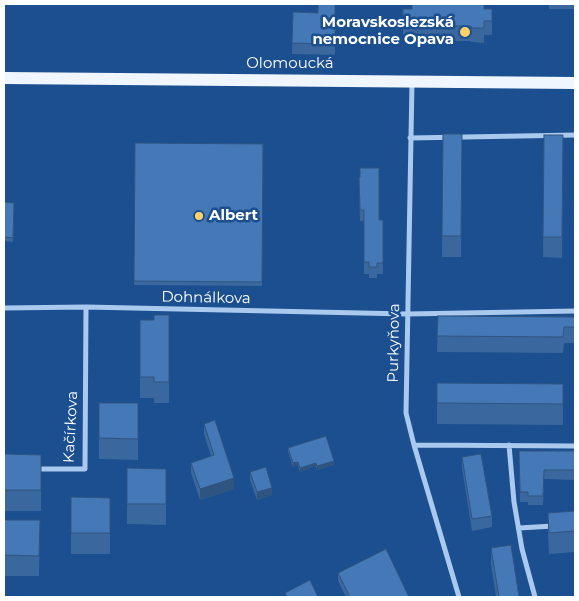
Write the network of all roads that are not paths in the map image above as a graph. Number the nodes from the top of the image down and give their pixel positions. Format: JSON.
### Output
{"nodes":[{"id":1,"x":4,"y":78,"type":"edge"},
{"id":2,"x":412,"y":81,"type":"junction"},
{"id":3,"x":575,"y":83,"type":"edge"},
{"id":4,"x":575,"y":135,"type":"edge"},
{"id":5,"x":410,"y":138,"type":"junction"},
{"id":6,"x":4,"y":308,"type":"edge"},
{"id":7,"x":86,"y":308,"type":"junction"},
{"id":8,"x":575,"y":311,"type":"edge"},
{"id":9,"x":407,"y":314,"type":"junction"},
{"id":10,"x":414,"y":445,"type":"junction"},
{"id":11,"x":509,"y":445,"type":"junction"},
{"id":12,"x":575,"y":446,"type":"edge"},
{"id":13,"x":31,"y":469,"type":"edge"},
{"id":14,"x":558,"y":526,"type":"edge"},
{"id":15,"x":519,"y":528,"type":"junction"},
{"id":16,"x":459,"y":597,"type":"edge"},
{"id":17,"x":535,"y":597,"type":"edge"}],
"edges":[{"from":1,"to":2,"type":"main road","name":"Olomoucká"},
{"from":2,"to":3,"type":"main road","name":"Olomoucká"},
{"from":2,"to":5,"type":"street","name":"Purkyňova"},
{"from":4,"to":5,"type":"street"},
{"from":5,"to":9,"type":"street","name":"Purkyňova"},
{"from":6,"to":7,"type":"street","name":"Dohnálkova"},
{"from":7,"to":9,"type":"street","name":"Dohnálkova"},
{"from":7,"to":13,"type":"street","name":"Kačírkova"},
{"from":8,"to":9,"type":"street"},
{"from":9,"to":10,"type":"street","name":"Purkyňova"},
{"from":10,"to":11,"type":"street"},
{"from":10,"to":16,"type":"street","name":"Purkyňova"},
{"from":11,"to":12,"type":"street"},
{"from":11,"to":15,"type":"street"},
{"from":14,"to":15,"type":"street"},
{"from":15,"to":17,"type":"street"}]}
